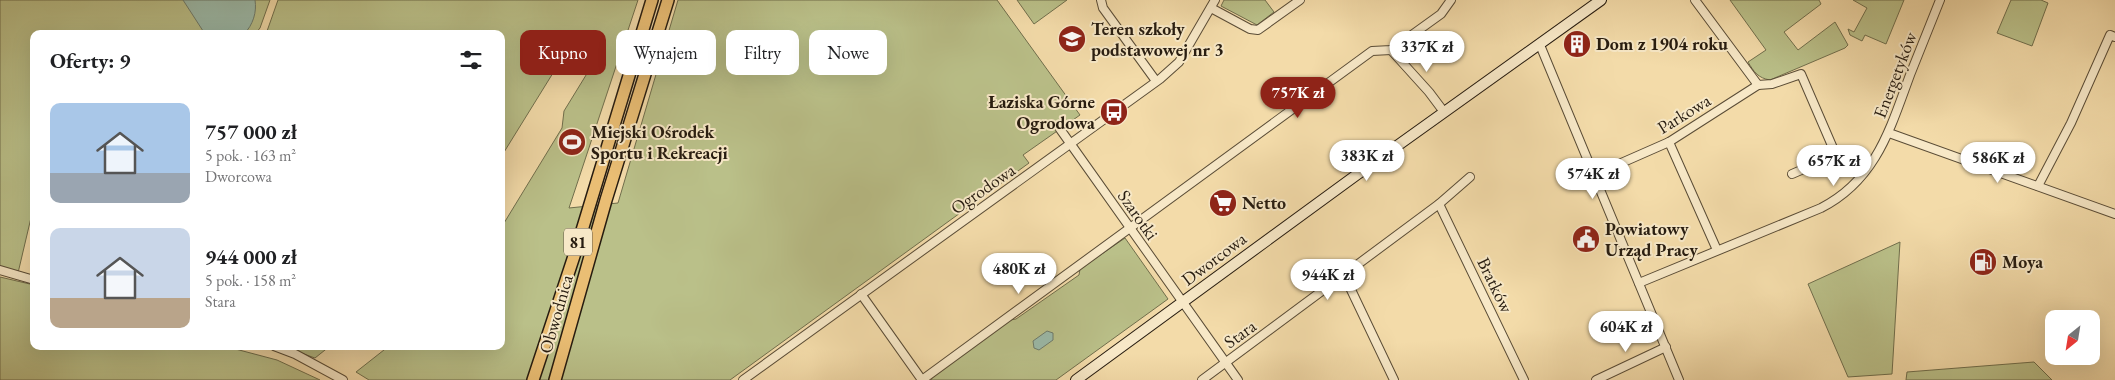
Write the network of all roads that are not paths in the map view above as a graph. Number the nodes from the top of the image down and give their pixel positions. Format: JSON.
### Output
{"nodes":[{"id":1,"x":652,"y":0,"type":"edge"},
{"id":2,"x":668,"y":0,"type":"edge"},
{"id":3,"x":1102,"y":0,"type":"edge"},
{"id":4,"x":1215,"y":0,"type":"edge"},
{"id":5,"x":1300,"y":0,"type":"edge"},
{"id":6,"x":1451,"y":0,"type":"edge"},
{"id":7,"x":1601,"y":0,"type":"edge"},
{"id":8,"x":1695,"y":0,"type":"edge"},
{"id":9,"x":1940,"y":0,"type":"edge"},
{"id":10,"x":1211,"y":8,"type":"junction"},
{"id":11,"x":2115,"y":37,"type":"edge"},
{"id":12,"x":1540,"y":45,"type":"junction"},
{"id":13,"x":1391,"y":50,"type":"junction"},
{"id":14,"x":1156,"y":81,"type":"junction"},
{"id":15,"x":1758,"y":84,"type":"junction"},
{"id":16,"x":1444,"y":112,"type":"junction"},
{"id":17,"x":1060,"y":130,"type":"dead end"},
{"id":18,"x":1889,"y":133,"type":"junction"},
{"id":19,"x":1669,"y":142,"type":"junction"},
{"id":20,"x":1070,"y":144,"type":"junction"},
{"id":21,"x":1792,"y":174,"type":"dead end"},
{"id":22,"x":1594,"y":175,"type":"junction"},
{"id":23,"x":1470,"y":177,"type":"dead end"},
{"id":24,"x":2038,"y":186,"type":"junction"},
{"id":25,"x":1439,"y":204,"type":"junction"},
{"id":26,"x":2115,"y":214,"type":"edge"},
{"id":27,"x":1129,"y":229,"type":"junction"},
{"id":28,"x":1717,"y":250,"type":"junction"},
{"id":29,"x":0,"y":270,"type":"edge"},
{"id":30,"x":1344,"y":275,"type":"junction"},
{"id":31,"x":30,"y":279,"type":"edge"},
{"id":32,"x":1640,"y":283,"type":"junction"},
{"id":33,"x":861,"y":294,"type":"junction"},
{"id":34,"x":1183,"y":303,"type":"junction"},
{"id":35,"x":1666,"y":347,"type":"junction"},
{"id":36,"x":284,"y":350,"type":"edge"},
{"id":37,"x":1226,"y":362,"type":"junction"},
{"id":38,"x":343,"y":380,"type":"edge"},
{"id":39,"x":533,"y":380,"type":"edge"},
{"id":40,"x":554,"y":380,"type":"edge"},
{"id":41,"x":743,"y":380,"type":"edge"},
{"id":42,"x":922,"y":380,"type":"edge"},
{"id":43,"x":1076,"y":380,"type":"edge"},
{"id":44,"x":1202,"y":380,"type":"edge"},
{"id":45,"x":1238,"y":380,"type":"edge"},
{"id":46,"x":1394,"y":380,"type":"edge"},
{"id":47,"x":1524,"y":380,"type":"edge"},
{"id":48,"x":1596,"y":380,"type":"edge"},
{"id":49,"x":1679,"y":380,"type":"edge"}],
"edges":[{"from":1,"to":39,"type":"main road","name":"Obwodnica","number":"81"},
{"from":2,"to":40,"type":"main road","name":"Obwodnica","number":"81"},
{"from":3,"to":14,"type":"street"},
{"from":4,"to":10,"type":"street","name":"Ogrodowa"},
{"from":5,"to":10,"type":"street"},
{"from":6,"to":13,"type":"street"},
{"from":7,"to":12,"type":"street","name":"Dworcowa"},
{"from":8,"to":15,"type":"street"},
{"from":9,"to":18,"type":"street","name":"Energetyków"},
{"from":10,"to":14,"type":"street","name":"Ogrodowa"},
{"from":11,"to":24,"type":"street"},
{"from":12,"to":16,"type":"street","name":"Dworcowa"},
{"from":12,"to":22,"type":"street"},
{"from":13,"to":16,"type":"street"},
{"from":13,"to":27,"type":"street"},
{"from":14,"to":20,"type":"street","name":"Ogrodowa"},
{"from":15,"to":19,"type":"street","name":"Parkowa"},
{"from":15,"to":21,"type":"street","name":"Parkowa"},
{"from":16,"to":34,"type":"street","name":"Dworcowa"},
{"from":17,"to":20,"type":"street","name":"Szarotki"},
{"from":18,"to":24,"type":"street"},
{"from":18,"to":28,"type":"street","name":"Energetyków"},
{"from":19,"to":22,"type":"street","name":"Parkowa"},
{"from":19,"to":28,"type":"street"},
{"from":20,"to":27,"type":"street","name":"Szarotki"},
{"from":20,"to":33,"type":"street","name":"Ogrodowa"},
{"from":22,"to":32,"type":"street"},
{"from":23,"to":25,"type":"street","name":"Stara"},
{"from":24,"to":26,"type":"street"},
{"from":25,"to":30,"type":"street","name":"Stara"},
{"from":25,"to":47,"type":"street","name":"Bratków"},
{"from":27,"to":34,"type":"street","name":"Szarotki"},
{"from":27,"to":42,"type":"street"},
{"from":28,"to":32,"type":"street","name":"Energetyków"},
{"from":29,"to":31,"type":"street"},
{"from":30,"to":37,"type":"street","name":"Stara"},
{"from":30,"to":46,"type":"street"},
{"from":32,"to":35,"type":"street"},
{"from":33,"to":41,"type":"street","name":"Ogrodowa"},
{"from":33,"to":42,"type":"street"},
{"from":34,"to":37,"type":"street","name":"Szarotki"},
{"from":34,"to":43,"type":"street","name":"Dworcowa"},
{"from":35,"to":48,"type":"street"},
{"from":35,"to":49,"type":"street"},
{"from":36,"to":38,"type":"street"},
{"from":37,"to":44,"type":"street","name":"Stara"},
{"from":37,"to":45,"type":"street","name":"Szarotki"}]}
